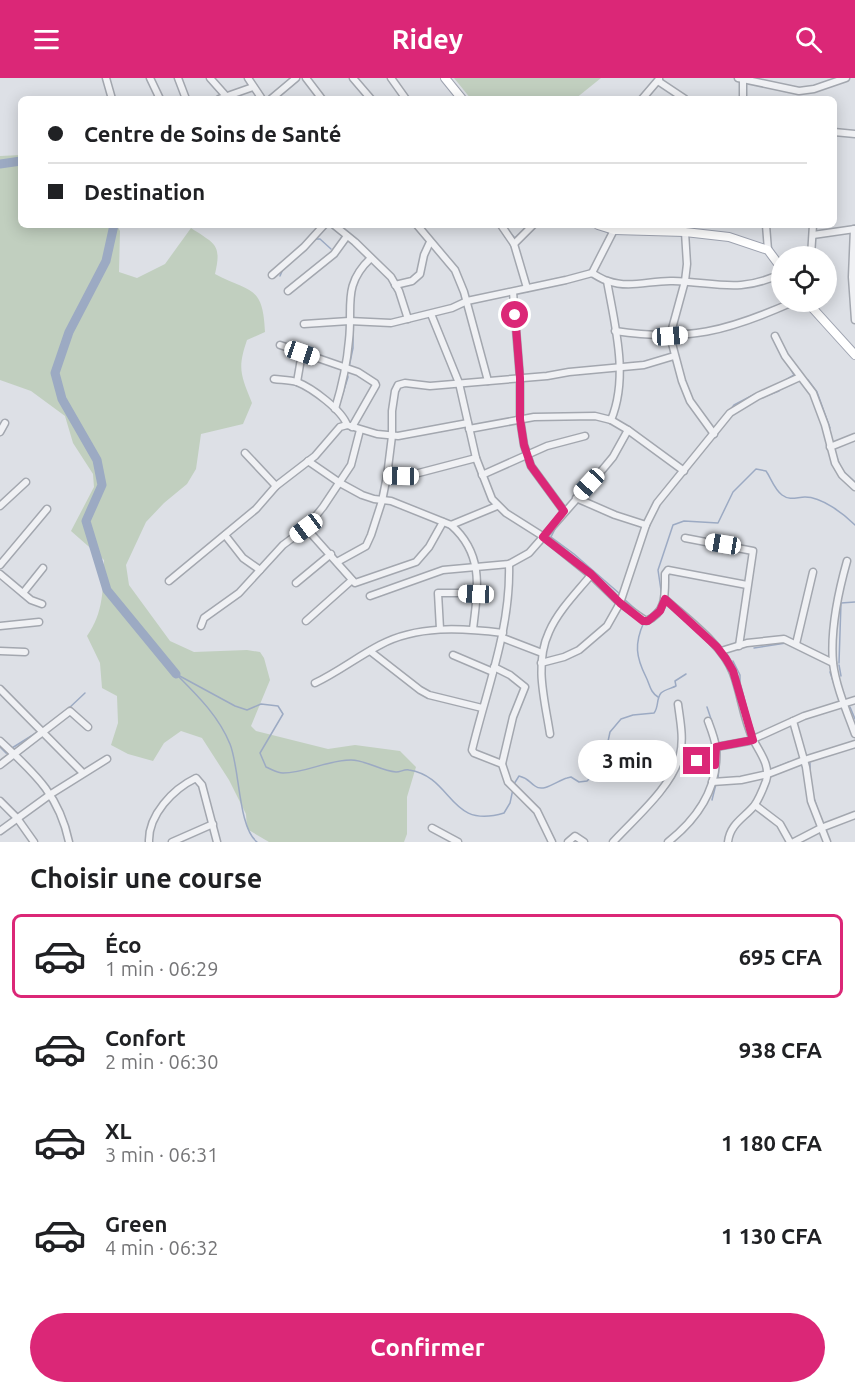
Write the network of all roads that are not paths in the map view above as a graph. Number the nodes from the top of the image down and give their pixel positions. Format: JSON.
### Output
{"nodes":[{"id":1,"x":106,"y":78,"type":"edge"},
{"id":2,"x":150,"y":78,"type":"edge"},
{"id":3,"x":178,"y":78,"type":"edge"},
{"id":4,"x":210,"y":78,"type":"edge"},
{"id":5,"x":248,"y":78,"type":"edge"},
{"id":6,"x":296,"y":78,"type":"edge"},
{"id":7,"x":306,"y":78,"type":"edge"},
{"id":8,"x":353,"y":78,"type":"edge"},
{"id":9,"x":391,"y":78,"type":"edge"},
{"id":10,"x":445,"y":78,"type":"edge"},
{"id":11,"x":846,"y":78,"type":"edge"},
{"id":12,"x":658,"y":79,"type":"edge"},
{"id":13,"x":740,"y":79,"type":"edge"},
{"id":14,"x":253,"y":87,"type":"junction"},
{"id":15,"x":111,"y":96,"type":"edge"},
{"id":16,"x":159,"y":96,"type":"edge"},
{"id":17,"x":185,"y":96,"type":"edge"},
{"id":18,"x":221,"y":96,"type":"edge"},
{"id":19,"x":228,"y":96,"type":"edge"},
{"id":20,"x":260,"y":96,"type":"edge"},
{"id":21,"x":275,"y":96,"type":"edge"},
{"id":22,"x":320,"y":96,"type":"edge"},
{"id":23,"x":368,"y":96,"type":"edge"},
{"id":24,"x":404,"y":96,"type":"edge"},
{"id":25,"x":460,"y":96,"type":"edge"},
{"id":26,"x":644,"y":96,"type":"edge"},
{"id":27,"x":681,"y":96,"type":"edge"},
{"id":28,"x":743,"y":96,"type":"edge"},
{"id":29,"x":837,"y":133,"type":"edge"},
{"id":30,"x":855,"y":134,"type":"edge"},
{"id":31,"x":321,"y":228,"type":"edge"},
{"id":32,"x":338,"y":228,"type":"edge"},
{"id":33,"x":420,"y":228,"type":"edge"},
{"id":34,"x":503,"y":228,"type":"edge"},
{"id":35,"x":530,"y":228,"type":"edge"},
{"id":36,"x":608,"y":228,"type":"edge"},
{"id":37,"x":766,"y":228,"type":"edge"},
{"id":38,"x":813,"y":228,"type":"edge"},
{"id":39,"x":854,"y":229,"type":"edge"},
{"id":40,"x":614,"y":230,"type":"junction"},
{"id":41,"x":685,"y":232,"type":"junction"},
{"id":42,"x":813,"y":235,"type":"junction"},
{"id":43,"x":347,"y":236,"type":"junction"},
{"id":44,"x":430,"y":242,"type":"junction"},
{"id":45,"x":514,"y":244,"type":"junction"},
{"id":46,"x":812,"y":246,"type":"edge"},
{"id":47,"x":768,"y":250,"type":"junction"},
{"id":48,"x":771,"y":254,"type":"edge"},
{"id":49,"x":371,"y":258,"type":"junction"},
{"id":50,"x":592,"y":273,"type":"junction"},
{"id":51,"x":272,"y":275,"type":"dead end"},
{"id":52,"x":771,"y":276,"type":"edge"},
{"id":53,"x":608,"y":281,"type":"junction"},
{"id":54,"x":685,"y":281,"type":"junction"},
{"id":55,"x":395,"y":285,"type":"junction"},
{"id":56,"x":527,"y":288,"type":"junction"},
{"id":57,"x":288,"y":291,"type":"dead end"},
{"id":58,"x":513,"y":291,"type":"junction"},
{"id":59,"x":467,"y":301,"type":"junction"},
{"id":60,"x":771,"y":312,"type":"edge"},
{"id":61,"x":816,"y":312,"type":"edge"},
{"id":62,"x":431,"y":314,"type":"junction"},
{"id":63,"x":408,"y":320,"type":"junction"},
{"id":64,"x":855,"y":320,"type":"edge"},
{"id":65,"x":349,"y":321,"type":"junction"},
{"id":66,"x":304,"y":324,"type":"dead end"},
{"id":67,"x":615,"y":331,"type":"junction"},
{"id":68,"x":670,"y":336,"type":"junction"},
{"id":69,"x":775,"y":336,"type":"dead end"},
{"id":70,"x":280,"y":345,"type":"dead end"},
{"id":71,"x":302,"y":353,"type":"junction"},
{"id":72,"x":855,"y":355,"type":"edge"},
{"id":73,"x":674,"y":356,"type":"junction"},
{"id":74,"x":619,"y":368,"type":"junction"},
{"id":75,"x":347,"y":369,"type":"junction"},
{"id":76,"x":800,"y":377,"type":"junction"},
{"id":77,"x":520,"y":378,"type":"junction"},
{"id":78,"x":274,"y":379,"type":"dead end"},
{"id":79,"x":488,"y":381,"type":"junction"},
{"id":80,"x":297,"y":382,"type":"junction"},
{"id":81,"x":459,"y":383,"type":"junction"},
{"id":82,"x":335,"y":409,"type":"junction"},
{"id":83,"x":520,"y":419,"type":"junction"},
{"id":84,"x":610,"y":420,"type":"junction"},
{"id":85,"x":5,"y":423,"type":"dead end"},
{"id":86,"x":350,"y":426,"type":"junction"},
{"id":87,"x":468,"y":426,"type":"junction"},
{"id":88,"x":360,"y":430,"type":"junction"},
{"id":89,"x":628,"y":430,"type":"junction"},
{"id":90,"x":0,"y":432,"type":"edge"},
{"id":91,"x":714,"y":434,"type":"junction"},
{"id":92,"x":392,"y":436,"type":"junction"},
{"id":93,"x":585,"y":436,"type":"dead end"},
{"id":94,"x":855,"y":437,"type":"edge"},
{"id":95,"x":830,"y":447,"type":"junction"},
{"id":96,"x":245,"y":453,"type":"dead end"},
{"id":97,"x":526,"y":454,"type":"junction"},
{"id":98,"x":476,"y":458,"type":"junction"},
{"id":99,"x":308,"y":461,"type":"junction"},
{"id":100,"x":684,"y":471,"type":"junction"},
{"id":101,"x":483,"y":475,"type":"junction"},
{"id":102,"x":387,"y":476,"type":"junction"},
{"id":103,"x":26,"y":482,"type":"dead end"},
{"id":104,"x":340,"y":483,"type":"junction"},
{"id":105,"x":276,"y":486,"type":"junction"},
{"id":106,"x":855,"y":487,"type":"edge"},
{"id":107,"x":576,"y":498,"type":"junction"},
{"id":108,"x":382,"y":501,"type":"junction"},
{"id":109,"x":0,"y":506,"type":"edge"},
{"id":110,"x":497,"y":506,"type":"junction"},
{"id":111,"x":47,"y":509,"type":"dead end"},
{"id":112,"x":564,"y":511,"type":"junction"},
{"id":113,"x":443,"y":522,"type":"junction"},
{"id":114,"x":451,"y":525,"type":"junction"},
{"id":115,"x":646,"y":525,"type":"junction"},
{"id":116,"x":306,"y":528,"type":"junction"},
{"id":117,"x":225,"y":535,"type":"junction"},
{"id":118,"x":543,"y":537,"type":"junction"},
{"id":119,"x":685,"y":538,"type":"dead end"},
{"id":120,"x":331,"y":555,"type":"junction"},
{"id":121,"x":848,"y":561,"type":"dead end"},
{"id":122,"x":337,"y":562,"type":"junction"},
{"id":123,"x":509,"y":564,"type":"junction"},
{"id":124,"x":0,"y":565,"type":"edge"},
{"id":125,"x":475,"y":567,"type":"junction"},
{"id":126,"x":43,"y":568,"type":"dead end"},
{"id":127,"x":260,"y":570,"type":"junction"},
{"id":128,"x":813,"y":573,"type":"dead end"},
{"id":129,"x":0,"y":574,"type":"edge"},
{"id":130,"x":591,"y":574,"type":"junction"},
{"id":131,"x":352,"y":580,"type":"junction"},
{"id":132,"x":169,"y":581,"type":"dead end"},
{"id":133,"x":296,"y":583,"type":"dead end"},
{"id":134,"x":747,"y":585,"type":"junction"},
{"id":135,"x":23,"y":593,"type":"junction"},
{"id":136,"x":476,"y":594,"type":"junction"},
{"id":137,"x":370,"y":596,"type":"dead end"},
{"id":138,"x":665,"y":599,"type":"junction"},
{"id":139,"x":620,"y":603,"type":"junction"},
{"id":140,"x":42,"y":604,"type":"dead end"},
{"id":141,"x":306,"y":621,"type":"dead end"},
{"id":142,"x":39,"y":622,"type":"dead end"},
{"id":143,"x":0,"y":626,"type":"edge"},
{"id":144,"x":201,"y":626,"type":"dead end"},
{"id":145,"x":440,"y":629,"type":"junction"},
{"id":146,"x":473,"y":629,"type":"junction"},
{"id":147,"x":503,"y":636,"type":"junction"},
{"id":148,"x":796,"y":644,"type":"junction"},
{"id":149,"x":739,"y":646,"type":"junction"},
{"id":150,"x":0,"y":651,"type":"edge"},
{"id":151,"x":370,"y":651,"type":"junction"},
{"id":152,"x":721,"y":651,"type":"junction"},
{"id":153,"x":25,"y":652,"type":"dead end"},
{"id":154,"x":542,"y":653,"type":"junction"},
{"id":155,"x":453,"y":655,"type":"dead end"},
{"id":156,"x":541,"y":663,"type":"junction"},
{"id":157,"x":833,"y":663,"type":"junction"},
{"id":158,"x":493,"y":670,"type":"junction"},
{"id":159,"x":315,"y":683,"type":"dead end"},
{"id":160,"x":0,"y":689,"type":"edge"},
{"id":161,"x":855,"y":700,"type":"edge"},
{"id":162,"x":844,"y":703,"type":"junction"},
{"id":163,"x":678,"y":704,"type":"dead end"},
{"id":164,"x":482,"y":708,"type":"junction"},
{"id":165,"x":708,"y":721,"type":"dead end"},
{"id":166,"x":793,"y":721,"type":"junction"},
{"id":167,"x":88,"y":727,"type":"dead end"},
{"id":168,"x":43,"y":733,"type":"junction"},
{"id":169,"x":550,"y":734,"type":"dead end"},
{"id":170,"x":855,"y":734,"type":"edge"},
{"id":171,"x":753,"y":740,"type":"junction"},
{"id":172,"x":0,"y":741,"type":"edge"},
{"id":173,"x":855,"y":744,"type":"edge"},
{"id":174,"x":716,"y":747,"type":"junction"},
{"id":175,"x":13,"y":753,"type":"junction"},
{"id":176,"x":680,"y":757,"type":"junction"},
{"id":177,"x":107,"y":759,"type":"dead end"},
{"id":178,"x":804,"y":760,"type":"junction"},
{"id":179,"x":502,"y":764,"type":"junction"},
{"id":180,"x":0,"y":765,"type":"edge"},
{"id":181,"x":715,"y":765,"type":"junction"},
{"id":182,"x":82,"y":773,"type":"junction"},
{"id":183,"x":768,"y":774,"type":"junction"},
{"id":184,"x":712,"y":782,"type":"junction"},
{"id":185,"x":51,"y":794,"type":"junction"},
{"id":186,"x":0,"y":801,"type":"edge"},
{"id":187,"x":755,"y":805,"type":"junction"},
{"id":188,"x":855,"y":815,"type":"edge"},
{"id":189,"x":17,"y":819,"type":"junction"},
{"id":190,"x":213,"y":824,"type":"junction"},
{"id":191,"x":432,"y":828,"type":"dead end"},
{"id":192,"x":821,"y":828,"type":"junction"},
{"id":193,"x":0,"y":831,"type":"edge"},
{"id":194,"x":34,"y":842,"type":"edge"},
{"id":195,"x":69,"y":842,"type":"edge"},
{"id":196,"x":149,"y":842,"type":"edge"},
{"id":197,"x":172,"y":842,"type":"edge"},
{"id":198,"x":217,"y":842,"type":"edge"},
{"id":199,"x":458,"y":842,"type":"edge"},
{"id":200,"x":552,"y":842,"type":"edge"},
{"id":201,"x":568,"y":842,"type":"edge"},
{"id":202,"x":584,"y":842,"type":"edge"},
{"id":203,"x":613,"y":842,"type":"edge"},
{"id":204,"x":668,"y":842,"type":"edge"},
{"id":205,"x":728,"y":842,"type":"edge"},
{"id":206,"x":792,"y":842,"type":"edge"},
{"id":207,"x":827,"y":842,"type":"edge"}],
"edges":[{"from":1,"to":15,"type":"street"},
{"from":2,"to":16,"type":"street"},
{"from":3,"to":17,"type":"street"},
{"from":4,"to":18,"type":"street"},
{"from":5,"to":14,"type":"street"},
{"from":6,"to":21,"type":"street"},
{"from":7,"to":22,"type":"street"},
{"from":8,"to":23,"type":"street"},
{"from":9,"to":24,"type":"street"},
{"from":10,"to":25,"type":"main road"},
{"from":11,"to":13,"type":"street"},
{"from":12,"to":26,"type":"street"},
{"from":12,"to":27,"type":"street"},
{"from":13,"to":28,"type":"street"},
{"from":14,"to":19,"type":"street"},
{"from":14,"to":20,"type":"street"},
{"from":29,"to":30,"type":"street"},
{"from":31,"to":51,"type":"street"},
{"from":32,"to":43,"type":"street"},
{"from":33,"to":44,"type":"street"},
{"from":34,"to":45,"type":"street"},
{"from":35,"to":45,"type":"street"},
{"from":36,"to":40,"type":"main road"},
{"from":37,"to":47,"type":"street"},
{"from":38,"to":42,"type":"street"},
{"from":39,"to":42,"type":"street"},
{"from":39,"to":64,"type":"street"},
{"from":40,"to":41,"type":"main road"},
{"from":40,"to":50,"type":"street"},
{"from":41,"to":47,"type":"main road"},
{"from":41,"to":54,"type":"street"},
{"from":42,"to":46,"type":"street"},
{"from":43,"to":49,"type":"street"},
{"from":43,"to":57,"type":"street"},
{"from":44,"to":55,"type":"street"},
{"from":44,"to":59,"type":"street"},
{"from":45,"to":56,"type":"street"},
{"from":47,"to":48,"type":"main road"},
{"from":49,"to":55,"type":"street"},
{"from":49,"to":65,"type":"street"},
{"from":50,"to":53,"type":"street"},
{"from":50,"to":56,"type":"street"},
{"from":52,"to":54,"type":"street"},
{"from":53,"to":54,"type":"street"},
{"from":53,"to":67,"type":"street"},
{"from":54,"to":68,"type":"street"},
{"from":55,"to":63,"type":"street"},
{"from":56,"to":58,"type":"street"},
{"from":58,"to":59,"type":"street"},
{"from":58,"to":77,"type":"street"},
{"from":59,"to":62,"type":"street"},
{"from":59,"to":79,"type":"street"},
{"from":60,"to":68,"type":"street"},
{"from":61,"to":72,"type":"main road"},
{"from":62,"to":63,"type":"street"},
{"from":62,"to":81,"type":"street"},
{"from":63,"to":65,"type":"street"},
{"from":65,"to":66,"type":"street"},
{"from":65,"to":75,"type":"street"},
{"from":67,"to":68,"type":"street"},
{"from":67,"to":74,"type":"street"},
{"from":68,"to":73,"type":"street"},
{"from":69,"to":76,"type":"street"},
{"from":70,"to":71,"type":"street"},
{"from":71,"to":75,"type":"street"},
{"from":71,"to":80,"type":"street"},
{"from":73,"to":74,"type":"street"},
{"from":73,"to":91,"type":"street"},
{"from":74,"to":77,"type":"street"},
{"from":74,"to":84,"type":"street"},
{"from":75,"to":82,"type":"street"},
{"from":75,"to":86,"type":"street"},
{"from":76,"to":91,"type":"street"},
{"from":76,"to":95,"type":"street"},
{"from":77,"to":79,"type":"street"},
{"from":77,"to":83,"type":"street"},
{"from":78,"to":80,"type":"street"},
{"from":79,"to":81,"type":"street"},
{"from":80,"to":82,"type":"street"},
{"from":81,"to":87,"type":"street"},
{"from":81,"to":92,"type":"street"},
{"from":82,"to":86,"type":"street"},
{"from":83,"to":84,"type":"street"},
{"from":83,"to":87,"type":"street"},
{"from":83,"to":97,"type":"street"},
{"from":84,"to":89,"type":"street"},
{"from":85,"to":90,"type":"street"},
{"from":86,"to":88,"type":"street"},
{"from":86,"to":99,"type":"street"},
{"from":87,"to":92,"type":"street"},
{"from":87,"to":98,"type":"street"},
{"from":88,"to":92,"type":"street"},
{"from":88,"to":104,"type":"street"},
{"from":89,"to":100,"type":"street"},
{"from":89,"to":107,"type":"street"},
{"from":91,"to":100,"type":"street"},
{"from":92,"to":102,"type":"street"},
{"from":93,"to":97,"type":"street"},
{"from":94,"to":95,"type":"street"},
{"from":95,"to":106,"type":"street"},
{"from":96,"to":105,"type":"street"},
{"from":97,"to":101,"type":"street"},
{"from":97,"to":112,"type":"street"},
{"from":98,"to":101,"type":"street"},
{"from":98,"to":102,"type":"street"},
{"from":99,"to":104,"type":"street"},
{"from":99,"to":105,"type":"street"},
{"from":100,"to":115,"type":"street"},
{"from":101,"to":110,"type":"street"},
{"from":102,"to":108,"type":"street"},
{"from":103,"to":109,"type":"street"},
{"from":104,"to":108,"type":"street"},
{"from":104,"to":116,"type":"street"},
{"from":105,"to":117,"type":"street"},
{"from":107,"to":112,"type":"street"},
{"from":107,"to":115,"type":"street"},
{"from":108,"to":113,"type":"street"},
{"from":108,"to":122,"type":"street"},
{"from":110,"to":114,"type":"street"},
{"from":110,"to":118,"type":"street"},
{"from":111,"to":124,"type":"street"},
{"from":112,"to":118,"type":"street"},
{"from":113,"to":114,"type":"street"},
{"from":113,"to":131,"type":"street"},
{"from":114,"to":125,"type":"street"},
{"from":115,"to":139,"type":"street"},
{"from":116,"to":120,"type":"street"},
{"from":116,"to":127,"type":"street"},
{"from":117,"to":127,"type":"street"},
{"from":117,"to":132,"type":"street"},
{"from":118,"to":123,"type":"street"},
{"from":118,"to":130,"type":"street"},
{"from":119,"to":134,"type":"street"},
{"from":120,"to":122,"type":"street"},
{"from":120,"to":133,"type":"street"},
{"from":121,"to":157,"type":"street"},
{"from":122,"to":131,"type":"street"},
{"from":123,"to":125,"type":"street"},
{"from":123,"to":147,"type":"street"},
{"from":125,"to":136,"type":"street"},
{"from":125,"to":137,"type":"street"},
{"from":126,"to":135,"type":"street"},
{"from":127,"to":144,"type":"street"},
{"from":128,"to":148,"type":"street"},
{"from":129,"to":135,"type":"street"},
{"from":130,"to":139,"type":"street"},
{"from":130,"to":154,"type":"street"},
{"from":131,"to":141,"type":"street"},
{"from":134,"to":138,"type":"street"},
{"from":134,"to":149,"type":"street"},
{"from":135,"to":140,"type":"street"},
{"from":136,"to":145,"type":"street"},
{"from":136,"to":146,"type":"street"},
{"from":138,"to":139,"type":"street"},
{"from":138,"to":152,"type":"street"},
{"from":139,"to":156,"type":"street"},
{"from":142,"to":143,"type":"street"},
{"from":145,"to":146,"type":"street"},
{"from":145,"to":151,"type":"street"},
{"from":146,"to":147,"type":"street"},
{"from":147,"to":154,"type":"street"},
{"from":147,"to":158,"type":"street"},
{"from":148,"to":149,"type":"street"},
{"from":148,"to":157,"type":"street"},
{"from":149,"to":152,"type":"street"},
{"from":150,"to":153,"type":"street"},
{"from":151,"to":159,"type":"street"},
{"from":151,"to":164,"type":"street"},
{"from":152,"to":171,"type":"street"},
{"from":154,"to":156,"type":"street"},
{"from":155,"to":158,"type":"street"},
{"from":156,"to":169,"type":"street"},
{"from":157,"to":162,"type":"street"},
{"from":158,"to":164,"type":"street"},
{"from":158,"to":179,"type":"street"},
{"from":160,"to":168,"type":"street"},
{"from":161,"to":162,"type":"street"},
{"from":162,"to":166,"type":"street"},
{"from":162,"to":170,"type":"street"},
{"from":163,"to":176,"type":"street"},
{"from":164,"to":179,"type":"street"},
{"from":165,"to":174,"type":"street"},
{"from":166,"to":171,"type":"street"},
{"from":166,"to":178,"type":"street"},
{"from":167,"to":168,"type":"street"},
{"from":168,"to":175,"type":"street"},
{"from":168,"to":182,"type":"street"},
{"from":171,"to":174,"type":"street"},
{"from":171,"to":183,"type":"street"},
{"from":172,"to":175,"type":"street"},
{"from":173,"to":178,"type":"street"},
{"from":174,"to":181,"type":"street"},
{"from":175,"to":180,"type":"street"},
{"from":175,"to":185,"type":"street"},
{"from":176,"to":181,"type":"street"},
{"from":176,"to":203,"type":"street"},
{"from":177,"to":182,"type":"street"},
{"from":178,"to":183,"type":"street"},
{"from":178,"to":192,"type":"street"},
{"from":179,"to":200,"type":"street"},
{"from":181,"to":184,"type":"street"},
{"from":182,"to":185,"type":"street"},
{"from":183,"to":184,"type":"street"},
{"from":183,"to":187,"type":"street"},
{"from":184,"to":204,"type":"street"},
{"from":185,"to":189,"type":"street"},
{"from":185,"to":195,"type":"street"},
{"from":186,"to":189,"type":"street"},
{"from":187,"to":205,"type":"street"},
{"from":187,"to":206,"type":"street"},
{"from":188,"to":192,"type":"street"},
{"from":189,"to":193,"type":"street"},
{"from":189,"to":194,"type":"street"},
{"from":190,"to":196,"type":"street"},
{"from":190,"to":197,"type":"street"},
{"from":190,"to":198,"type":"street"},
{"from":191,"to":199,"type":"street"},
{"from":192,"to":206,"type":"street"},
{"from":192,"to":207,"type":"street"},
{"from":201,"to":202,"type":"street"}]}
